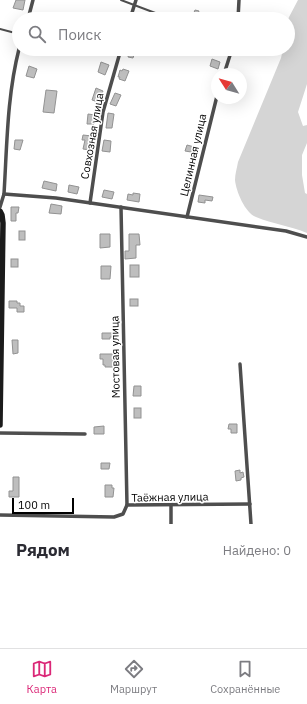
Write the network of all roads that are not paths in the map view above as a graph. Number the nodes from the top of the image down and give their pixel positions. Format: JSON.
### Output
{"nodes":[{"id":1,"x":33,"y":0,"type":"edge"},
{"id":2,"x":121,"y":0,"type":"edge"},
{"id":3,"x":136,"y":0,"type":"edge"},
{"id":4,"x":239,"y":0,"type":"edge"},
{"id":5,"x":134,"y":6,"type":"junction"},
{"id":6,"x":30,"y":12,"type":"edge"},
{"id":7,"x":132,"y":12,"type":"edge"},
{"id":8,"x":152,"y":12,"type":"edge"},
{"id":9,"x":238,"y":12,"type":"edge"},
{"id":10,"x":0,"y":29,"type":"edge"},
{"id":11,"x":12,"y":32,"type":"edge"},
{"id":12,"x":17,"y":56,"type":"edge"},
{"id":13,"x":119,"y":56,"type":"edge"},
{"id":14,"x":230,"y":56,"type":"edge"},
{"id":15,"x":226,"y":68,"type":"edge"},
{"id":16,"x":215,"y":104,"type":"edge"},
{"id":17,"x":4,"y":194,"type":"junction"},
{"id":18,"x":90,"y":203,"type":"junction"},
{"id":19,"x":0,"y":207,"type":"edge"},
{"id":20,"x":121,"y":207,"type":"junction"},
{"id":21,"x":0,"y":211,"type":"edge"},
{"id":22,"x":187,"y":217,"type":"junction"},
{"id":23,"x":307,"y":238,"type":"edge"},
{"id":24,"x":240,"y":364,"type":"dead end"},
{"id":25,"x":0,"y":426,"type":"edge"},
{"id":26,"x":0,"y":433,"type":"edge"},
{"id":27,"x":85,"y":434,"type":"dead end"},
{"id":28,"x":171,"y":504,"type":"junction"},
{"id":29,"x":250,"y":504,"type":"junction"},
{"id":30,"x":127,"y":505,"type":"junction"},
{"id":31,"x":0,"y":515,"type":"edge"},
{"id":32,"x":171,"y":524,"type":"edge"},
{"id":33,"x":251,"y":524,"type":"edge"}],
"edges":[{"from":1,"to":6,"type":"street"},
{"from":2,"to":5,"type":"lane"},
{"from":3,"to":5,"type":"street"},
{"from":4,"to":9,"type":"street"},
{"from":5,"to":7,"type":"street"},
{"from":5,"to":8,"type":"lane"},
{"from":10,"to":11,"type":"lane"},
{"from":12,"to":17,"type":"street"},
{"from":13,"to":18,"type":"street","name":"Совхозная улица"},
{"from":14,"to":15,"type":"street"},
{"from":16,"to":22,"type":"street","name":"Целинная улица"},
{"from":17,"to":18,"type":"street"},
{"from":17,"to":19,"type":"street"},
{"from":18,"to":20,"type":"street"},
{"from":20,"to":22,"type":"street"},
{"from":20,"to":30,"type":"street","name":"Мостовая улица"},
{"from":21,"to":25,"type":"main road"},
{"from":22,"to":23,"type":"street"},
{"from":24,"to":29,"type":"street"},
{"from":26,"to":27,"type":"street"},
{"from":28,"to":29,"type":"street","name":"Таёжная улица"},
{"from":28,"to":30,"type":"street","name":"Таёжная улица"},
{"from":28,"to":32,"type":"street"},
{"from":29,"to":33,"type":"street"},
{"from":30,"to":31,"type":"street","name":"Таёжная улица"}]}
